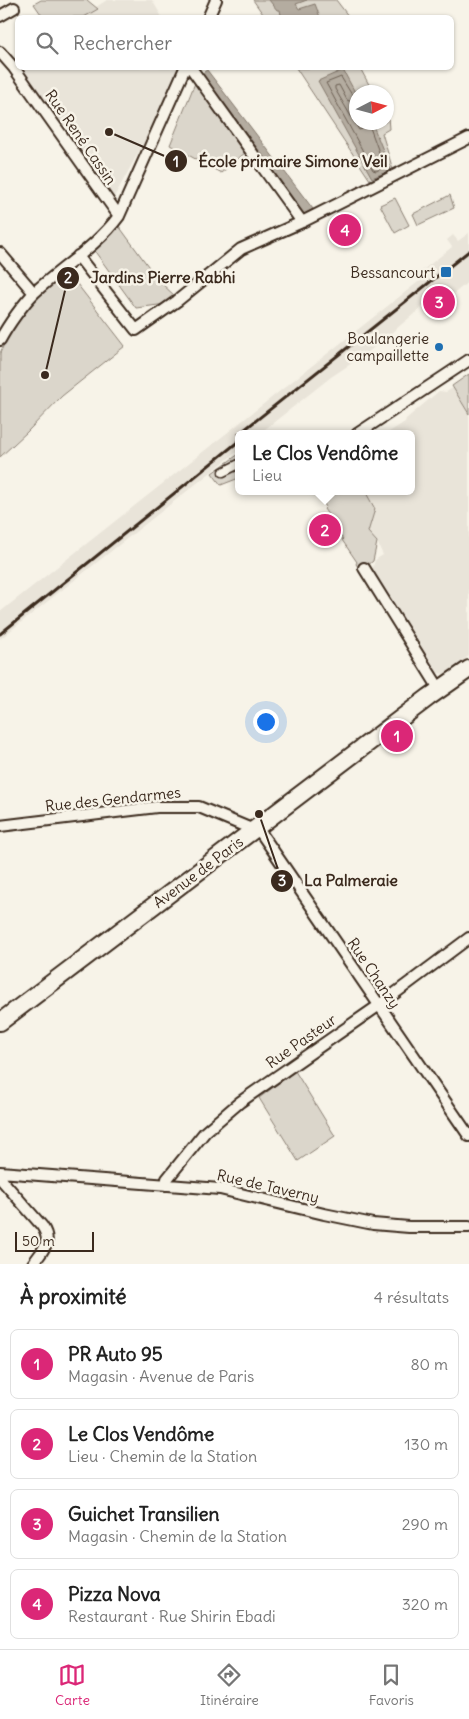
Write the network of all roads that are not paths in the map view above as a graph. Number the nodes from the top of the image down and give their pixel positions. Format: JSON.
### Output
{"nodes":[{"id":1,"x":216,"y":0,"type":"edge"},
{"id":2,"x":14,"y":8,"type":"dead end"},
{"id":3,"x":209,"y":15,"type":"edge"},
{"id":4,"x":0,"y":16,"type":"edge"},
{"id":5,"x":0,"y":52,"type":"edge"},
{"id":6,"x":15,"y":69,"type":"edge"},
{"id":7,"x":15,"y":70,"type":"edge"},
{"id":8,"x":184,"y":70,"type":"edge"},
{"id":9,"x":192,"y":70,"type":"edge"},
{"id":10,"x":469,"y":138,"type":"edge"},
{"id":11,"x":118,"y":216,"type":"junction"},
{"id":12,"x":302,"y":222,"type":"junction"},
{"id":13,"x":0,"y":253,"type":"edge"},
{"id":14,"x":78,"y":256,"type":"junction"},
{"id":15,"x":34,"y":294,"type":"junction"},
{"id":16,"x":0,"y":340,"type":"edge"},
{"id":17,"x":469,"y":360,"type":"edge"},
{"id":18,"x":363,"y":430,"type":"edge"},
{"id":19,"x":235,"y":466,"type":"edge"},
{"id":20,"x":223,"y":472,"type":"dead end"},
{"id":21,"x":364,"y":568,"type":"dead end"},
{"id":22,"x":469,"y":669,"type":"edge"},
{"id":23,"x":436,"y":684,"type":"junction"},
{"id":24,"x":0,"y":826,"type":"edge"},
{"id":25,"x":254,"y":830,"type":"junction"},
{"id":26,"x":469,"y":938,"type":"edge"},
{"id":27,"x":378,"y":1006,"type":"junction"},
{"id":28,"x":0,"y":1022,"type":"edge"},
{"id":29,"x":469,"y":1136,"type":"edge"},
{"id":30,"x":0,"y":1172,"type":"edge"},
{"id":31,"x":0,"y":1178,"type":"edge"},
{"id":32,"x":166,"y":1184,"type":"junction"},
{"id":33,"x":469,"y":1227,"type":"edge"},
{"id":34,"x":33,"y":1264,"type":"edge"}],
"edges":[{"from":1,"to":3,"type":"street"},
{"from":2,"to":4,"type":"street"},
{"from":5,"to":6,"type":"street","name":"Rue René Cassin"},
{"from":7,"to":11,"type":"street","name":"Rue René Cassin"},
{"from":8,"to":11,"type":"street"},
{"from":9,"to":12,"type":"street"},
{"from":10,"to":12,"type":"street"},
{"from":11,"to":14,"type":"street"},
{"from":12,"to":14,"type":"street"},
{"from":13,"to":15,"type":"street"},
{"from":14,"to":15,"type":"street"},
{"from":15,"to":16,"type":"street"},
{"from":17,"to":18,"type":"street"},
{"from":19,"to":20,"type":"street"},
{"from":21,"to":23,"type":"street"},
{"from":22,"to":23,"type":"main road","name":"Avenue de Paris"},
{"from":23,"to":25,"type":"main road","name":"Avenue de Paris"},
{"from":24,"to":25,"type":"street","name":"Rue des Gendarmes"},
{"from":25,"to":27,"type":"street","name":"Rue Chanzy"},
{"from":25,"to":28,"type":"main road","name":"Avenue de Paris"},
{"from":26,"to":27,"type":"street","name":"Rue Pasteur"},
{"from":27,"to":29,"type":"street","name":"Rue Chanzy"},
{"from":27,"to":32,"type":"street","name":"Rue Pasteur"},
{"from":30,"to":32,"type":"street","name":"Rue de Taverny"},
{"from":31,"to":34,"type":"street"},
{"from":32,"to":33,"type":"street","name":"Rue de Taverny"}]}
